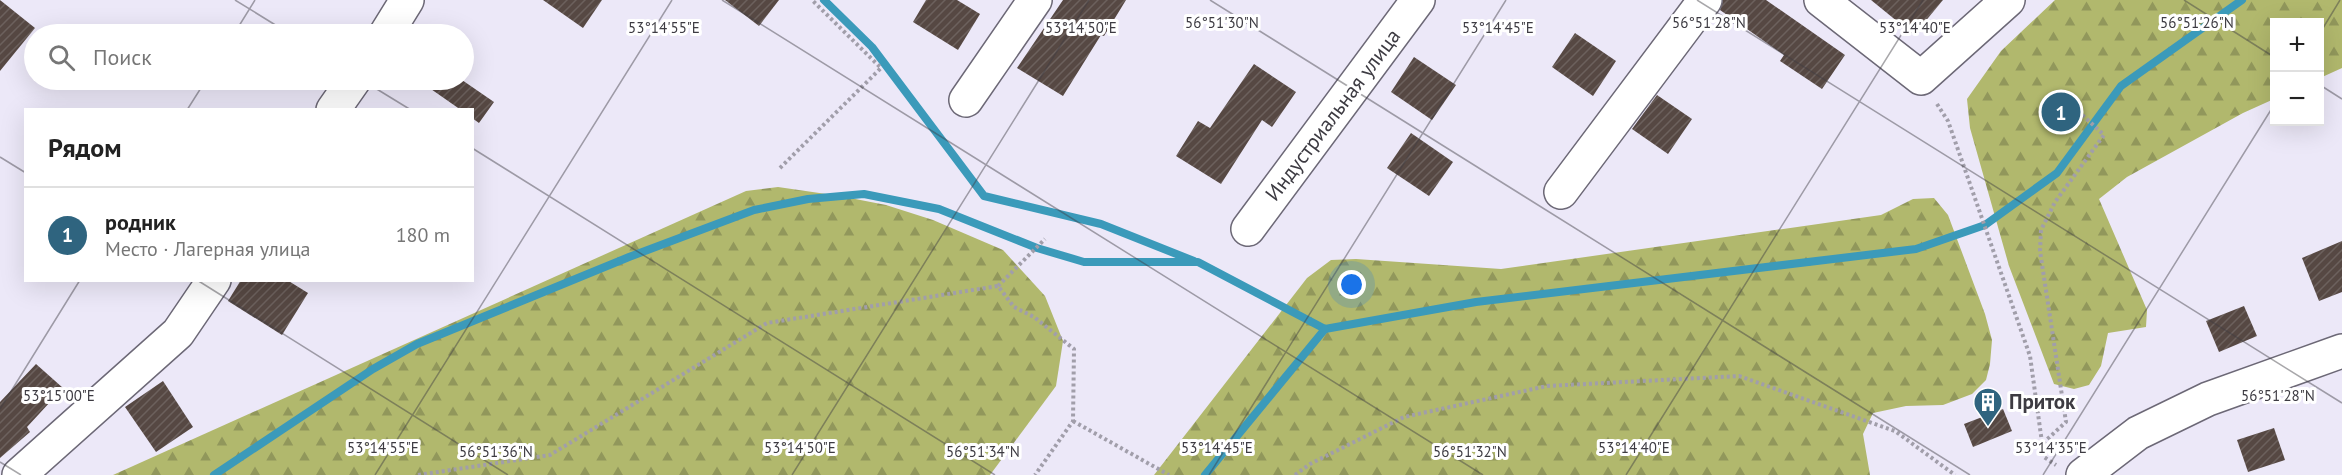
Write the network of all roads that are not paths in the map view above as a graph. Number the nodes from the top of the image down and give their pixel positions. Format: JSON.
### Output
{"nodes":[{"id":1,"x":407,"y":0,"type":"edge"},
{"id":2,"x":1035,"y":0,"type":"edge"},
{"id":3,"x":1418,"y":0,"type":"edge"},
{"id":4,"x":1705,"y":0,"type":"edge"},
{"id":5,"x":1821,"y":0,"type":"edge"},
{"id":6,"x":2008,"y":0,"type":"edge"},
{"id":7,"x":393,"y":24,"type":"edge"},
{"id":8,"x":347,"y":90,"type":"edge"},
{"id":9,"x":966,"y":100,"type":"dead end"},
{"id":10,"x":334,"y":108,"type":"edge"},
{"id":11,"x":1561,"y":192,"type":"dead end"},
{"id":12,"x":1248,"y":229,"type":"dead end"},
{"id":13,"x":213,"y":282,"type":"edge"},
{"id":14,"x":2342,"y":351,"type":"edge"},
{"id":15,"x":2072,"y":472,"type":"edge"},
{"id":16,"x":19,"y":475,"type":"edge"}],
"edges":[{"from":1,"to":7,"type":"street"},
{"from":2,"to":9,"type":"street"},
{"from":3,"to":12,"type":"street","name":"Индустриальная улица"},
{"from":4,"to":11,"type":"street"},
{"from":5,"to":6,"type":"street"},
{"from":8,"to":10,"type":"street"},
{"from":13,"to":16,"type":"street"},
{"from":14,"to":15,"type":"street"}]}
